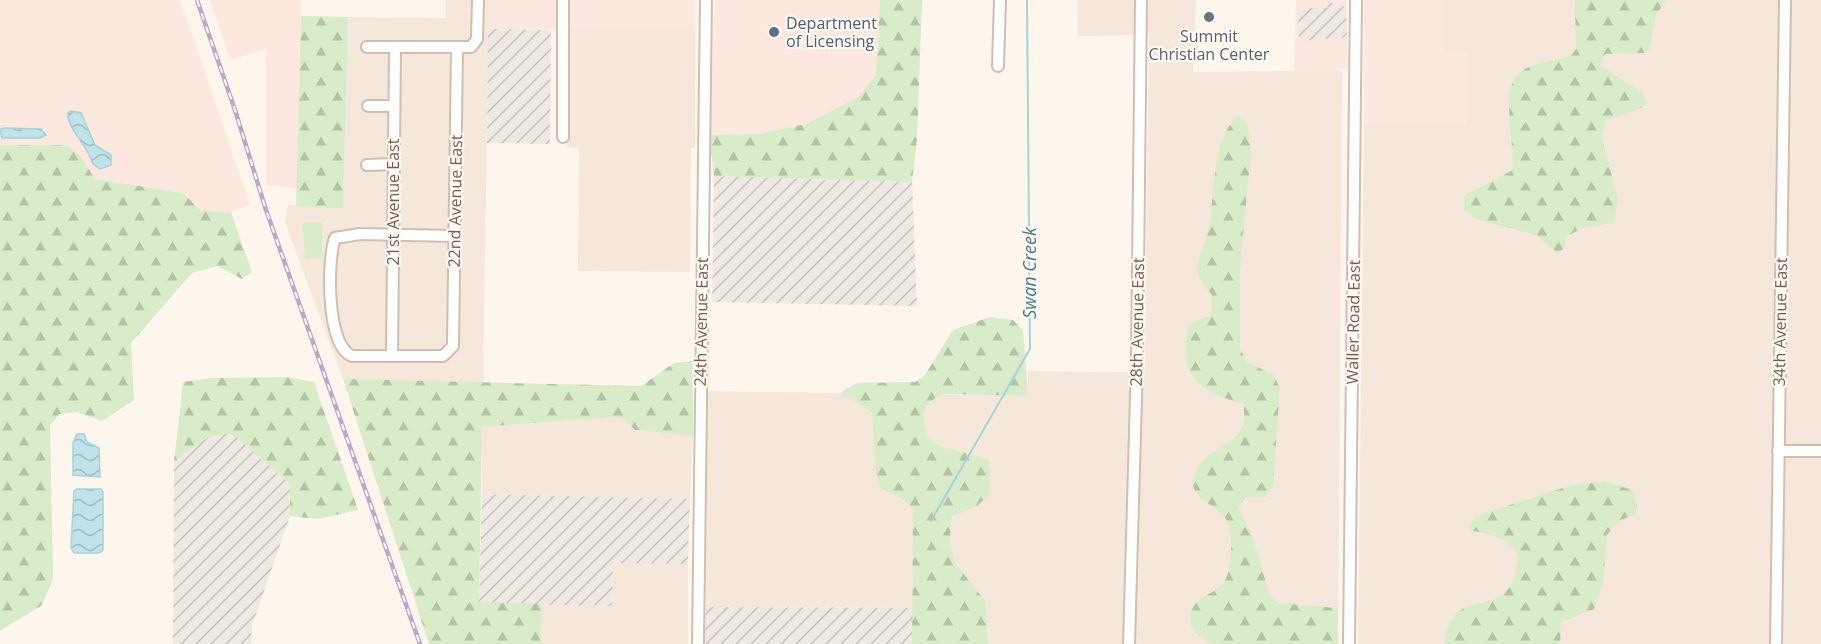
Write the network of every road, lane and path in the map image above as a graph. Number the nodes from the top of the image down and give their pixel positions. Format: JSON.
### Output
{"nodes":[{"id":1,"x":478,"y":0,"type":"edge"},
{"id":2,"x":563,"y":0,"type":"edge"},
{"id":3,"x":706,"y":0,"type":"edge"},
{"id":4,"x":1000,"y":0,"type":"edge"},
{"id":5,"x":1141,"y":0,"type":"edge"},
{"id":6,"x":1356,"y":0,"type":"edge"},
{"id":7,"x":1785,"y":0,"type":"edge"},
{"id":8,"x":367,"y":47,"type":"dead end"},
{"id":9,"x":457,"y":47,"type":"junction"},
{"id":10,"x":395,"y":48,"type":"junction"},
{"id":11,"x":998,"y":66,"type":"dead end"},
{"id":12,"x":368,"y":106,"type":"dead end"},
{"id":13,"x":394,"y":106,"type":"junction"},
{"id":14,"x":563,"y":137,"type":"dead end"},
{"id":15,"x":393,"y":164,"type":"junction"},
{"id":16,"x":367,"y":165,"type":"dead end"},
{"id":17,"x":393,"y":234,"type":"junction"},
{"id":18,"x":454,"y":236,"type":"junction"},
{"id":19,"x":392,"y":356,"type":"junction"},
{"id":20,"x":1778,"y":451,"type":"junction"},
{"id":21,"x":1821,"y":451,"type":"edge"},
{"id":22,"x":698,"y":644,"type":"edge"},
{"id":23,"x":1129,"y":644,"type":"edge"},
{"id":24,"x":1348,"y":644,"type":"edge"},
{"id":25,"x":1776,"y":644,"type":"edge"}],
"edges":[{"from":1,"to":9,"type":"street"},
{"from":2,"to":14,"type":"street"},
{"from":3,"to":22,"type":"street","name":"24th Avenue East"},
{"from":4,"to":11,"type":"street"},
{"from":5,"to":23,"type":"street","name":"28th Avenue East"},
{"from":6,"to":24,"type":"street","name":"Waller Road East"},
{"from":7,"to":20,"type":"street","name":"34th Avenue East"},
{"from":8,"to":10,"type":"street"},
{"from":9,"to":10,"type":"street"},
{"from":9,"to":18,"type":"street","name":"22nd Avenue East"},
{"from":10,"to":13,"type":"street","name":"21st Avenue East"},
{"from":12,"to":13,"type":"street"},
{"from":13,"to":15,"type":"street","name":"21st Avenue East"},
{"from":15,"to":16,"type":"street"},
{"from":15,"to":17,"type":"street","name":"21st Avenue East"},
{"from":17,"to":18,"type":"street"},
{"from":17,"to":19,"type":"street","name":"21st Avenue East"},
{"from":17,"to":19,"type":"street"},
{"from":18,"to":19,"type":"street","name":"22nd Avenue East"},
{"from":20,"to":21,"type":"street"},
{"from":20,"to":25,"type":"street","name":"34th Avenue East"}]}
